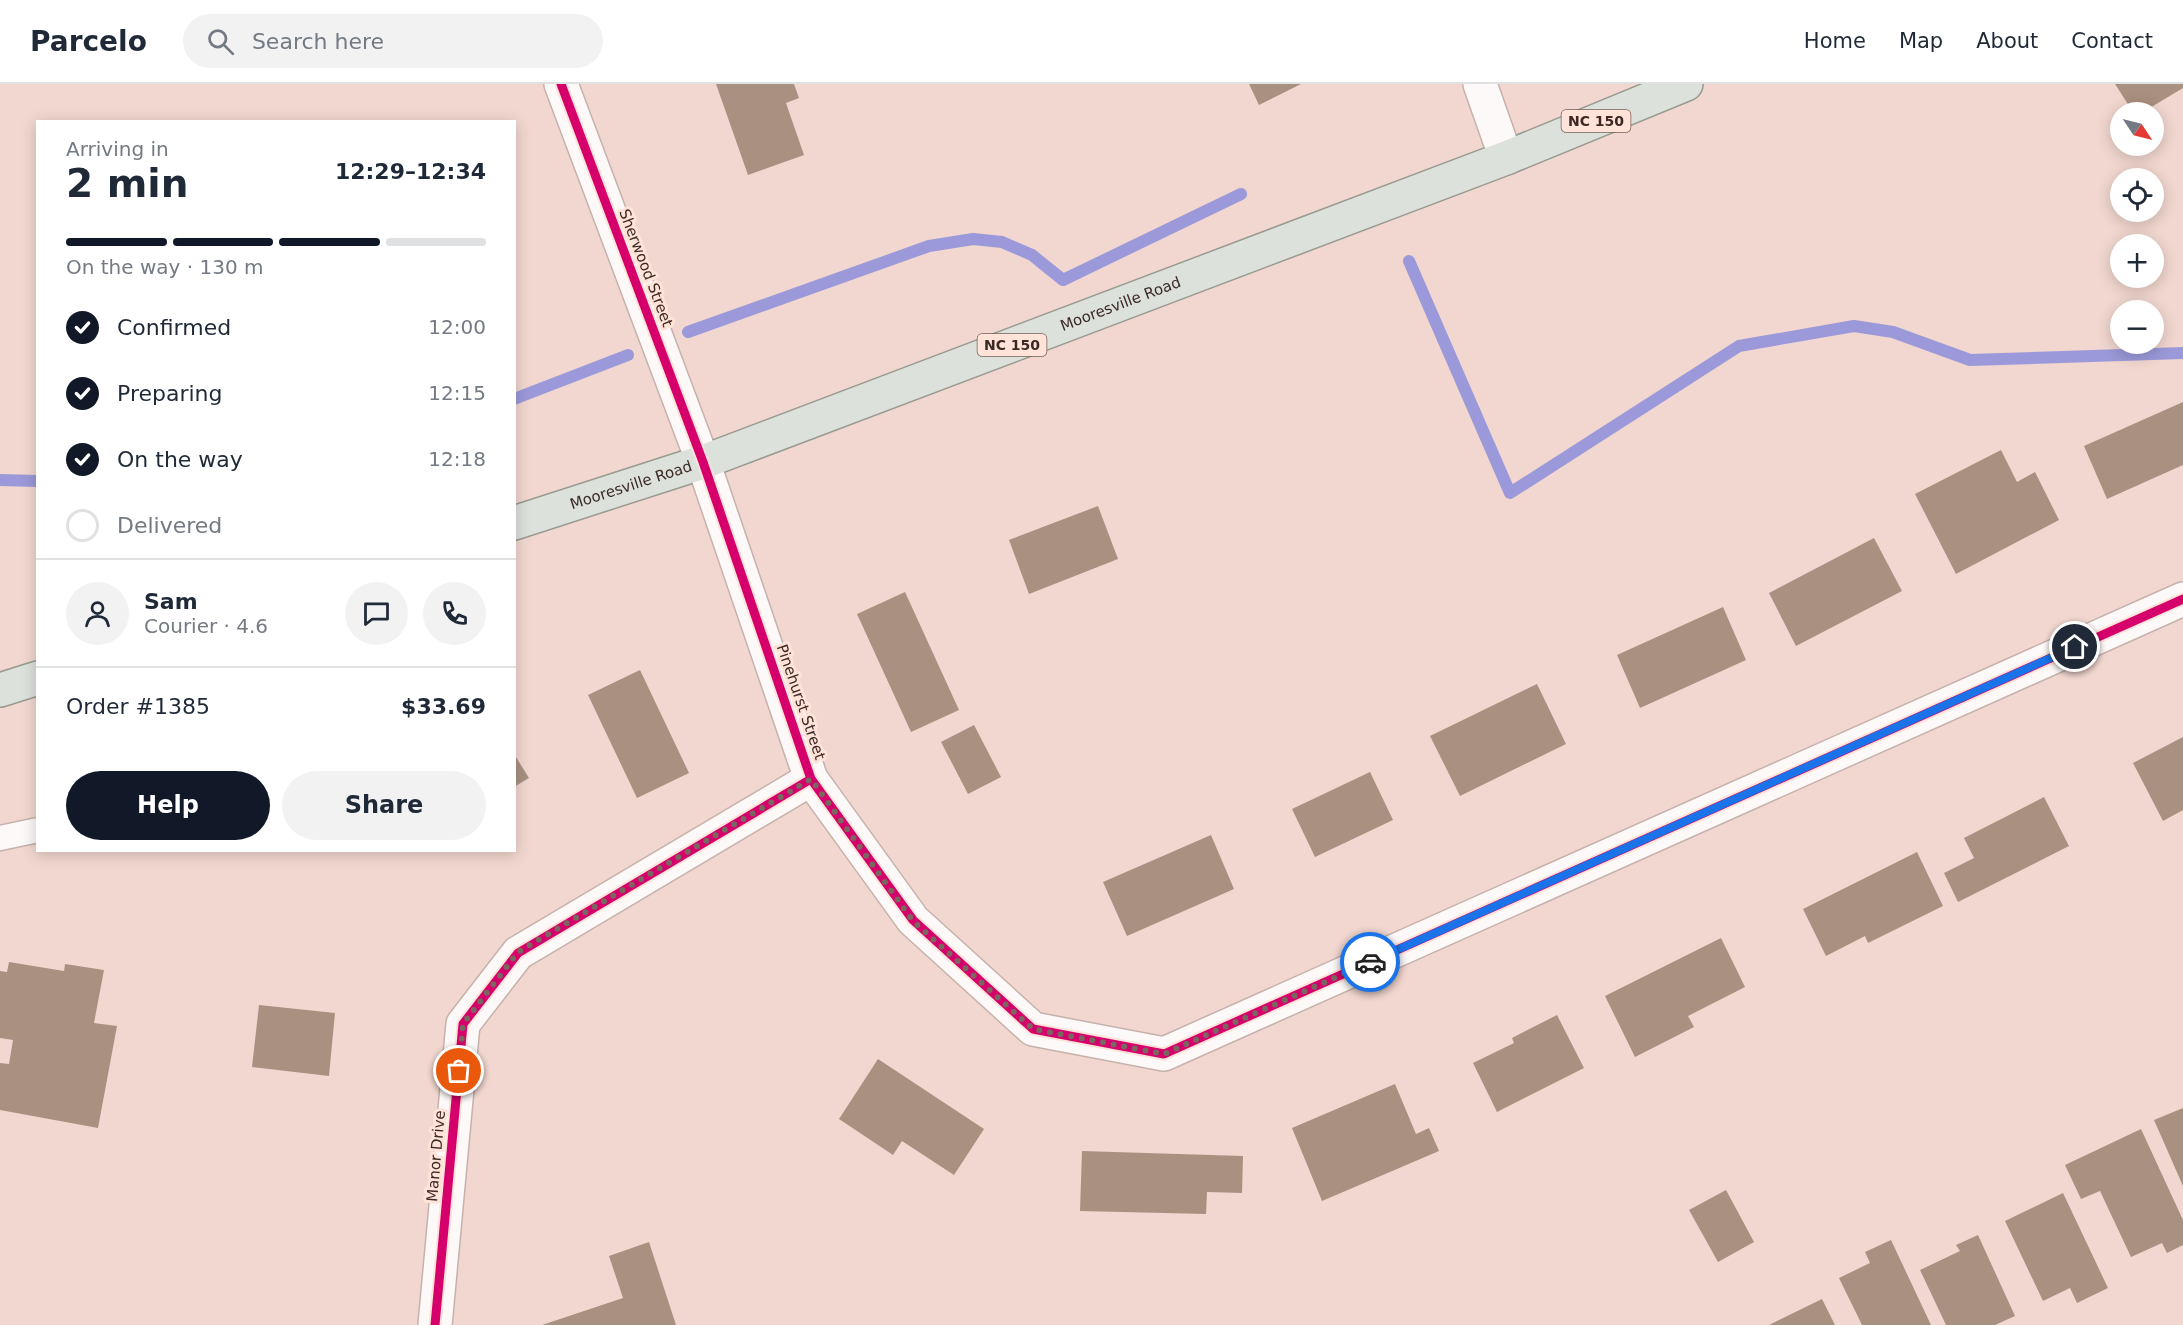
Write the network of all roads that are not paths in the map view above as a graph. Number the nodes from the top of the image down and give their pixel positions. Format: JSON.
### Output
{"nodes":[{"id":1,"x":561,"y":84,"type":"edge"},
{"id":2,"x":1480,"y":84,"type":"edge"},
{"id":3,"x":1686,"y":84,"type":"edge"},
{"id":4,"x":1506,"y":158,"type":"junction"},
{"id":5,"x":703,"y":462,"type":"junction"},
{"id":6,"x":516,"y":522,"type":"edge"},
{"id":7,"x":2183,"y":599,"type":"edge"},
{"id":8,"x":36,"y":679,"type":"edge"},
{"id":9,"x":0,"y":690,"type":"edge"},
{"id":10,"x":811,"y":779,"type":"junction"},
{"id":11,"x":36,"y":830,"type":"edge"},
{"id":12,"x":0,"y":838,"type":"edge"},
{"id":13,"x":435,"y":1325,"type":"edge"}],
"edges":[{"from":1,"to":5,"type":"street","name":"Sherwood Street"},
{"from":2,"to":4,"type":"street"},
{"from":3,"to":4,"type":"main road","name":"Mooresville Road","number":"NC 150"},
{"from":4,"to":5,"type":"main road","name":"Mooresville Road","number":"NC 150"},
{"from":5,"to":6,"type":"main road","name":"Mooresville Road","number":"NC 150"},
{"from":5,"to":10,"type":"street","name":"Pinehurst Street"},
{"from":7,"to":10,"type":"street","name":"Pinehurst Street"},
{"from":8,"to":9,"type":"main road"},
{"from":10,"to":13,"type":"street","name":"Manor Drive"},
{"from":11,"to":12,"type":"lane"}]}
